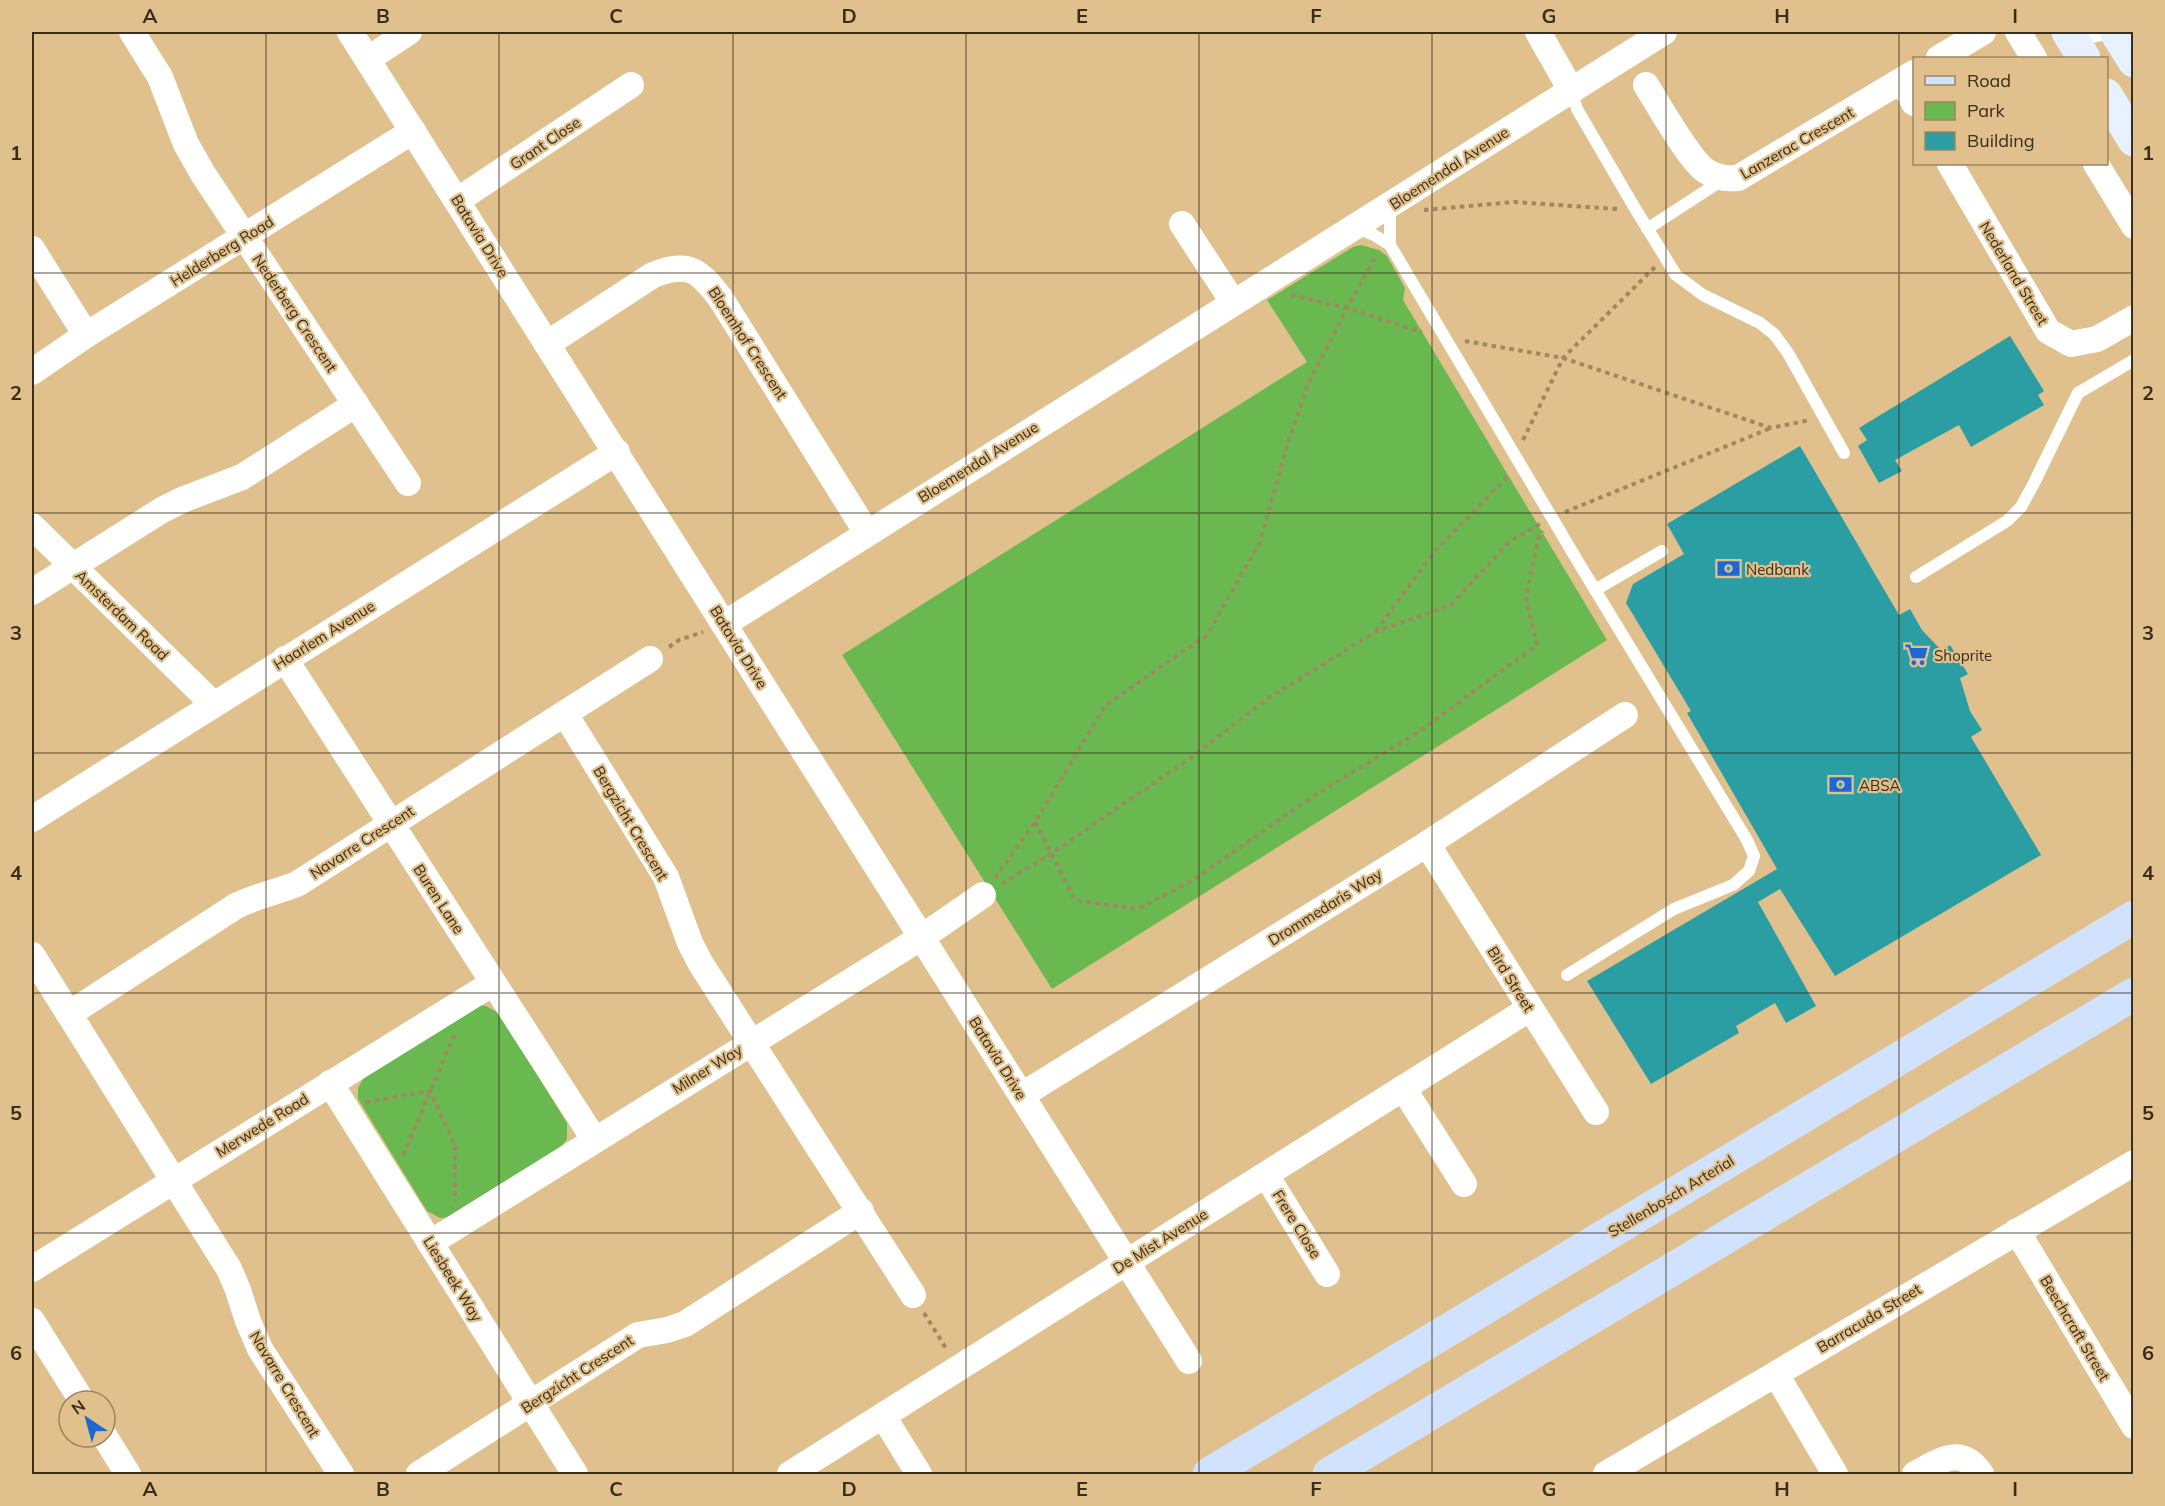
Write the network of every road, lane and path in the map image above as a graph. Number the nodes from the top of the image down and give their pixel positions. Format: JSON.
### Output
{"nodes":[{"id":1,"x":132,"y":32,"type":"edge"},
{"id":2,"x":350,"y":32,"type":"edge"},
{"id":3,"x":409,"y":32,"type":"edge"},
{"id":4,"x":1538,"y":32,"type":"edge"},
{"id":5,"x":1664,"y":32,"type":"edge"},
{"id":6,"x":1983,"y":32,"type":"edge"},
{"id":7,"x":2018,"y":32,"type":"edge"},
{"id":8,"x":2117,"y":32,"type":"edge"},
{"id":9,"x":2075,"y":44,"type":"edge"},
{"id":10,"x":1941,"y":57,"type":"edge"},
{"id":11,"x":2033,"y":57,"type":"edge"},
{"id":12,"x":368,"y":58,"type":"junction"},
{"id":13,"x":2133,"y":61,"type":"edge"},
{"id":14,"x":1908,"y":77,"type":"edge"},
{"id":15,"x":631,"y":85,"type":"dead end"},
{"id":16,"x":1646,"y":85,"type":"dead end"},
{"id":17,"x":1571,"y":90,"type":"junction"},
{"id":18,"x":2108,"y":98,"type":"edge"},
{"id":19,"x":1913,"y":100,"type":"edge"},
{"id":20,"x":413,"y":131,"type":"junction"},
{"id":21,"x":2133,"y":140,"type":"edge"},
{"id":22,"x":1951,"y":165,"type":"edge"},
{"id":23,"x":2097,"y":165,"type":"edge"},
{"id":24,"x":1725,"y":179,"type":"junction"},
{"id":25,"x":458,"y":200,"type":"junction"},
{"id":26,"x":1633,"y":205,"type":"junction"},
{"id":27,"x":1389,"y":216,"type":"junction"},
{"id":28,"x":1182,"y":224,"type":"dead end"},
{"id":29,"x":2133,"y":226,"type":"edge"},
{"id":30,"x":1355,"y":227,"type":"junction"},
{"id":31,"x":1647,"y":230,"type":"junction"},
{"id":32,"x":244,"y":237,"type":"junction"},
{"id":33,"x":1390,"y":245,"type":"junction"},
{"id":34,"x":32,"y":249,"type":"edge"},
{"id":35,"x":1272,"y":278,"type":"junction"},
{"id":36,"x":1233,"y":302,"type":"junction"},
{"id":37,"x":1347,"y":308,"type":"junction"},
{"id":38,"x":2133,"y":318,"type":"edge"},
{"id":39,"x":86,"y":335,"type":"junction"},
{"id":40,"x":1446,"y":340,"type":"junction"},
{"id":41,"x":547,"y":344,"type":"junction"},
{"id":42,"x":2133,"y":360,"type":"edge"},
{"id":43,"x":32,"y":372,"type":"edge"},
{"id":44,"x":356,"y":404,"type":"junction"},
{"id":45,"x":1824,"y":417,"type":"junction"},
{"id":46,"x":1771,"y":428,"type":"junction"},
{"id":47,"x":616,"y":452,"type":"junction"},
{"id":48,"x":1844,"y":453,"type":"dead end"},
{"id":49,"x":408,"y":483,"type":"dead end"},
{"id":50,"x":1552,"y":518,"type":"junction"},
{"id":51,"x":32,"y":526,"type":"edge"},
{"id":52,"x":867,"y":533,"type":"junction"},
{"id":53,"x":1662,"y":551,"type":"dead end"},
{"id":54,"x":73,"y":567,"type":"junction"},
{"id":55,"x":1916,"y":577,"type":"dead end"},
{"id":56,"x":1595,"y":590,"type":"junction"},
{"id":57,"x":32,"y":592,"type":"edge"},
{"id":58,"x":724,"y":624,"type":"junction"},
{"id":59,"x":285,"y":659,"type":"junction"},
{"id":60,"x":650,"y":659,"type":"joint"},
{"id":61,"x":213,"y":704,"type":"junction"},
{"id":62,"x":565,"y":714,"type":"junction"},
{"id":63,"x":1626,"y":715,"type":"dead end"},
{"id":64,"x":32,"y":819,"type":"edge"},
{"id":65,"x":1035,"y":822,"type":"junction"},
{"id":66,"x":390,"y":823,"type":"junction"},
{"id":67,"x":1427,"y":844,"type":"junction"},
{"id":68,"x":1052,"y":853,"type":"junction"},
{"id":69,"x":983,"y":895,"type":"junction"},
{"id":70,"x":2133,"y":916,"type":"edge"},
{"id":71,"x":922,"y":937,"type":"junction"},
{"id":72,"x":32,"y":955,"type":"edge"},
{"id":73,"x":1567,"y":975,"type":"dead end"},
{"id":74,"x":494,"y":983,"type":"junction"},
{"id":75,"x":2133,"y":993,"type":"edge"},
{"id":76,"x":1529,"y":1009,"type":"junction"},
{"id":77,"x":450,"y":1010,"type":"junction"},
{"id":78,"x":69,"y":1014,"type":"junction"},
{"id":79,"x":752,"y":1041,"type":"junction"},
{"id":80,"x":330,"y":1083,"type":"junction"},
{"id":81,"x":1403,"y":1088,"type":"junction"},
{"id":82,"x":430,"y":1091,"type":"junction"},
{"id":83,"x":1022,"y":1095,"type":"junction"},
{"id":84,"x":345,"y":1108,"type":"junction"},
{"id":85,"x":1596,"y":1112,"type":"dead end"},
{"id":86,"x":594,"y":1139,"type":"junction"},
{"id":87,"x":2133,"y":1163,"type":"edge"},
{"id":88,"x":384,"y":1170,"type":"junction"},
{"id":89,"x":1266,"y":1175,"type":"junction"},
{"id":90,"x":174,"y":1179,"type":"junction"},
{"id":91,"x":1464,"y":1184,"type":"dead end"},
{"id":92,"x":861,"y":1211,"type":"junction"},
{"id":93,"x":459,"y":1225,"type":"junction"},
{"id":94,"x":2017,"y":1231,"type":"junction"},
{"id":95,"x":430,"y":1243,"type":"junction"},
{"id":96,"x":1127,"y":1262,"type":"junction"},
{"id":97,"x":32,"y":1269,"type":"edge"},
{"id":98,"x":1328,"y":1274,"type":"dead end"},
{"id":99,"x":913,"y":1295,"type":"joint"},
{"id":100,"x":32,"y":1321,"type":"edge"},
{"id":101,"x":1189,"y":1361,"type":"dead end"},
{"id":102,"x":958,"y":1369,"type":"junction"},
{"id":103,"x":1776,"y":1374,"type":"junction"},
{"id":104,"x":74,"y":1389,"type":"edge"},
{"id":105,"x":531,"y":1404,"type":"junction"},
{"id":106,"x":883,"y":1416,"type":"junction"},
{"id":107,"x":2133,"y":1426,"type":"edge"},
{"id":108,"x":112,"y":1449,"type":"edge"},
{"id":109,"x":128,"y":1474,"type":"edge"},
{"id":110,"x":341,"y":1474,"type":"edge"},
{"id":111,"x":419,"y":1474,"type":"edge"},
{"id":112,"x":575,"y":1474,"type":"edge"},
{"id":113,"x":790,"y":1474,"type":"edge"},
{"id":114,"x":919,"y":1474,"type":"edge"},
{"id":115,"x":1209,"y":1474,"type":"edge"},
{"id":116,"x":1329,"y":1474,"type":"edge"},
{"id":117,"x":1606,"y":1474,"type":"edge"},
{"id":118,"x":1834,"y":1474,"type":"edge"},
{"id":119,"x":1915,"y":1474,"type":"edge"},
{"id":120,"x":1981,"y":1474,"type":"edge"}],
"edges":[{"from":1,"to":32,"type":"street","name":"Nederberg Crescent"},
{"from":2,"to":12,"type":"street","name":"Batavia Drive"},
{"from":3,"to":12,"type":"street"},
{"from":4,"to":17,"type":"street"},
{"from":5,"to":17,"type":"street","name":"Bloemendal Avenue"},
{"from":6,"to":10,"type":"street"},
{"from":7,"to":11,"type":"street"},
{"from":8,"to":9,"type":"lane"},
{"from":8,"to":13,"type":"main road"},
{"from":12,"to":20,"type":"street","name":"Batavia Drive"},
{"from":14,"to":19,"type":"street"},
{"from":14,"to":24,"type":"street","name":"Lanzerac Crescent"},
{"from":15,"to":25,"type":"street","name":"Grant Close"},
{"from":16,"to":24,"type":"street","name":"Lanzerac Crescent"},
{"from":17,"to":26,"type":"lane"},
{"from":17,"to":27,"type":"street","name":"Bloemendal Avenue"},
{"from":18,"to":21,"type":"main road"},
{"from":20,"to":25,"type":"street","name":"Batavia Drive"},
{"from":20,"to":32,"type":"street","name":"Helderberg Road"},
{"from":22,"to":38,"type":"street","name":"Nederland Street"},
{"from":23,"to":29,"type":"street"},
{"from":24,"to":31,"type":"lane"},
{"from":25,"to":41,"type":"street","name":"Batavia Drive"},
{"from":26,"to":27,"type":"path"},
{"from":26,"to":31,"type":"lane"},
{"from":27,"to":30,"type":"street","name":"Bloemendal Avenue"},
{"from":27,"to":33,"type":"lane"},
{"from":28,"to":36,"type":"street"},
{"from":30,"to":33,"type":"lane"},
{"from":30,"to":35,"type":"street","name":"Bloemendal Avenue"},
{"from":31,"to":45,"type":"lane"},
{"from":32,"to":39,"type":"street","name":"Helderberg Road"},
{"from":32,"to":44,"type":"street","name":"Nederberg Crescent"},
{"from":33,"to":37,"type":"path"},
{"from":33,"to":40,"type":"lane"},
{"from":34,"to":39,"type":"street"},
{"from":35,"to":36,"type":"street","name":"Bloemendal Avenue"},
{"from":35,"to":37,"type":"path"},
{"from":36,"to":52,"type":"street","name":"Bloemendal Avenue"},
{"from":37,"to":40,"type":"path"},
{"from":37,"to":65,"type":"path"},
{"from":39,"to":43,"type":"street","name":"Helderberg Road"},
{"from":40,"to":46,"type":"path"},
{"from":40,"to":50,"type":"lane"},
{"from":41,"to":47,"type":"street","name":"Batavia Drive"},
{"from":41,"to":52,"type":"street","name":"Bloemhof Crescent"},
{"from":42,"to":55,"type":"lane"},
{"from":44,"to":49,"type":"street","name":"Nederberg Crescent"},
{"from":44,"to":54,"type":"street"},
{"from":45,"to":46,"type":"path"},
{"from":45,"to":48,"type":"lane"},
{"from":46,"to":50,"type":"path"},
{"from":47,"to":58,"type":"street","name":"Batavia Drive"},
{"from":47,"to":59,"type":"street","name":"Haarlem Avenue"},
{"from":50,"to":56,"type":"lane"},
{"from":50,"to":68,"type":"path"},
{"from":50,"to":68,"type":"path"},
{"from":51,"to":54,"type":"street","name":"Amsterdam Road"},
{"from":52,"to":58,"type":"street","name":"Bloemendal Avenue"},
{"from":53,"to":56,"type":"lane"},
{"from":54,"to":57,"type":"street"},
{"from":54,"to":61,"type":"street","name":"Amsterdam Road"},
{"from":56,"to":73,"type":"lane"},
{"from":58,"to":60,"type":"path"},
{"from":58,"to":71,"type":"street","name":"Batavia Drive"},
{"from":59,"to":61,"type":"street","name":"Haarlem Avenue"},
{"from":59,"to":66,"type":"street","name":"Buren Lane"},
{"from":60,"to":62,"type":"street","name":"Navarre Crescent"},
{"from":61,"to":64,"type":"street","name":"Haarlem Avenue"},
{"from":62,"to":66,"type":"street","name":"Navarre Crescent"},
{"from":62,"to":79,"type":"street","name":"Bergzicht Crescent"},
{"from":63,"to":67,"type":"street","name":"Drommedaris Way"},
{"from":65,"to":68,"type":"path"},
{"from":65,"to":69,"type":"path"},
{"from":66,"to":74,"type":"street","name":"Buren Lane"},
{"from":66,"to":78,"type":"street","name":"Navarre Crescent"},
{"from":67,"to":76,"type":"street","name":"Bird Street"},
{"from":67,"to":83,"type":"street","name":"Drommedaris Way"},
{"from":68,"to":69,"type":"path"},
{"from":69,"to":71,"type":"street","name":"Milner Way"},
{"from":70,"to":115,"type":"main road","name":"Stellenbosch Arterial"},
{"from":71,"to":79,"type":"street","name":"Milner Way"},
{"from":71,"to":83,"type":"street","name":"Batavia Drive"},
{"from":72,"to":78,"type":"street","name":"Navarre Crescent"},
{"from":74,"to":77,"type":"street","name":"Merwede Road"},
{"from":74,"to":86,"type":"street","name":"Buren Lane"},
{"from":75,"to":116,"type":"main road"},
{"from":76,"to":81,"type":"street","name":"De Mist Avenue"},
{"from":76,"to":85,"type":"street","name":"Bird Street"},
{"from":77,"to":80,"type":"street","name":"Merwede Road"},
{"from":77,"to":82,"type":"path"},
{"from":78,"to":90,"type":"street","name":"Navarre Crescent"},
{"from":79,"to":86,"type":"street","name":"Milner Way"},
{"from":79,"to":92,"type":"street","name":"Bergzicht Crescent"},
{"from":80,"to":84,"type":"street","name":"Liesbeek Way"},
{"from":80,"to":90,"type":"street","name":"Merwede Road"},
{"from":81,"to":89,"type":"street","name":"De Mist Avenue"},
{"from":81,"to":91,"type":"street"},
{"from":82,"to":84,"type":"path"},
{"from":82,"to":88,"type":"path"},
{"from":82,"to":93,"type":"path"},
{"from":83,"to":96,"type":"street","name":"Batavia Drive"},
{"from":84,"to":88,"type":"street","name":"Liesbeek Way"},
{"from":86,"to":93,"type":"street","name":"Milner Way"},
{"from":87,"to":94,"type":"street","name":"Barracuda Street"},
{"from":88,"to":95,"type":"street","name":"Liesbeek Way"},
{"from":89,"to":96,"type":"street","name":"De Mist Avenue"},
{"from":89,"to":98,"type":"street","name":"Frere Close"},
{"from":90,"to":97,"type":"street","name":"Merwede Road"},
{"from":90,"to":110,"type":"street","name":"Navarre Crescent"},
{"from":92,"to":99,"type":"street","name":"Bergzicht Crescent"},
{"from":92,"to":105,"type":"street","name":"Bergzicht Crescent"},
{"from":93,"to":95,"type":"street","name":"Milner Way"},
{"from":94,"to":103,"type":"street","name":"Barracuda Street"},
{"from":94,"to":107,"type":"street","name":"Beechcraft Street"},
{"from":95,"to":105,"type":"street","name":"Liesbeek Way"},
{"from":96,"to":101,"type":"street","name":"Batavia Drive"},
{"from":96,"to":102,"type":"street","name":"De Mist Avenue"},
{"from":99,"to":102,"type":"path"},
{"from":100,"to":104,"type":"street"},
{"from":102,"to":106,"type":"street","name":"De Mist Avenue"},
{"from":103,"to":117,"type":"street","name":"Barracuda Street"},
{"from":103,"to":118,"type":"street"},
{"from":105,"to":111,"type":"street","name":"Bergzicht Crescent"},
{"from":105,"to":112,"type":"street","name":"Liesbeek Way"},
{"from":106,"to":113,"type":"street","name":"De Mist Avenue"},
{"from":106,"to":114,"type":"street"},
{"from":108,"to":109,"type":"street"},
{"from":119,"to":120,"type":"street"}]}
